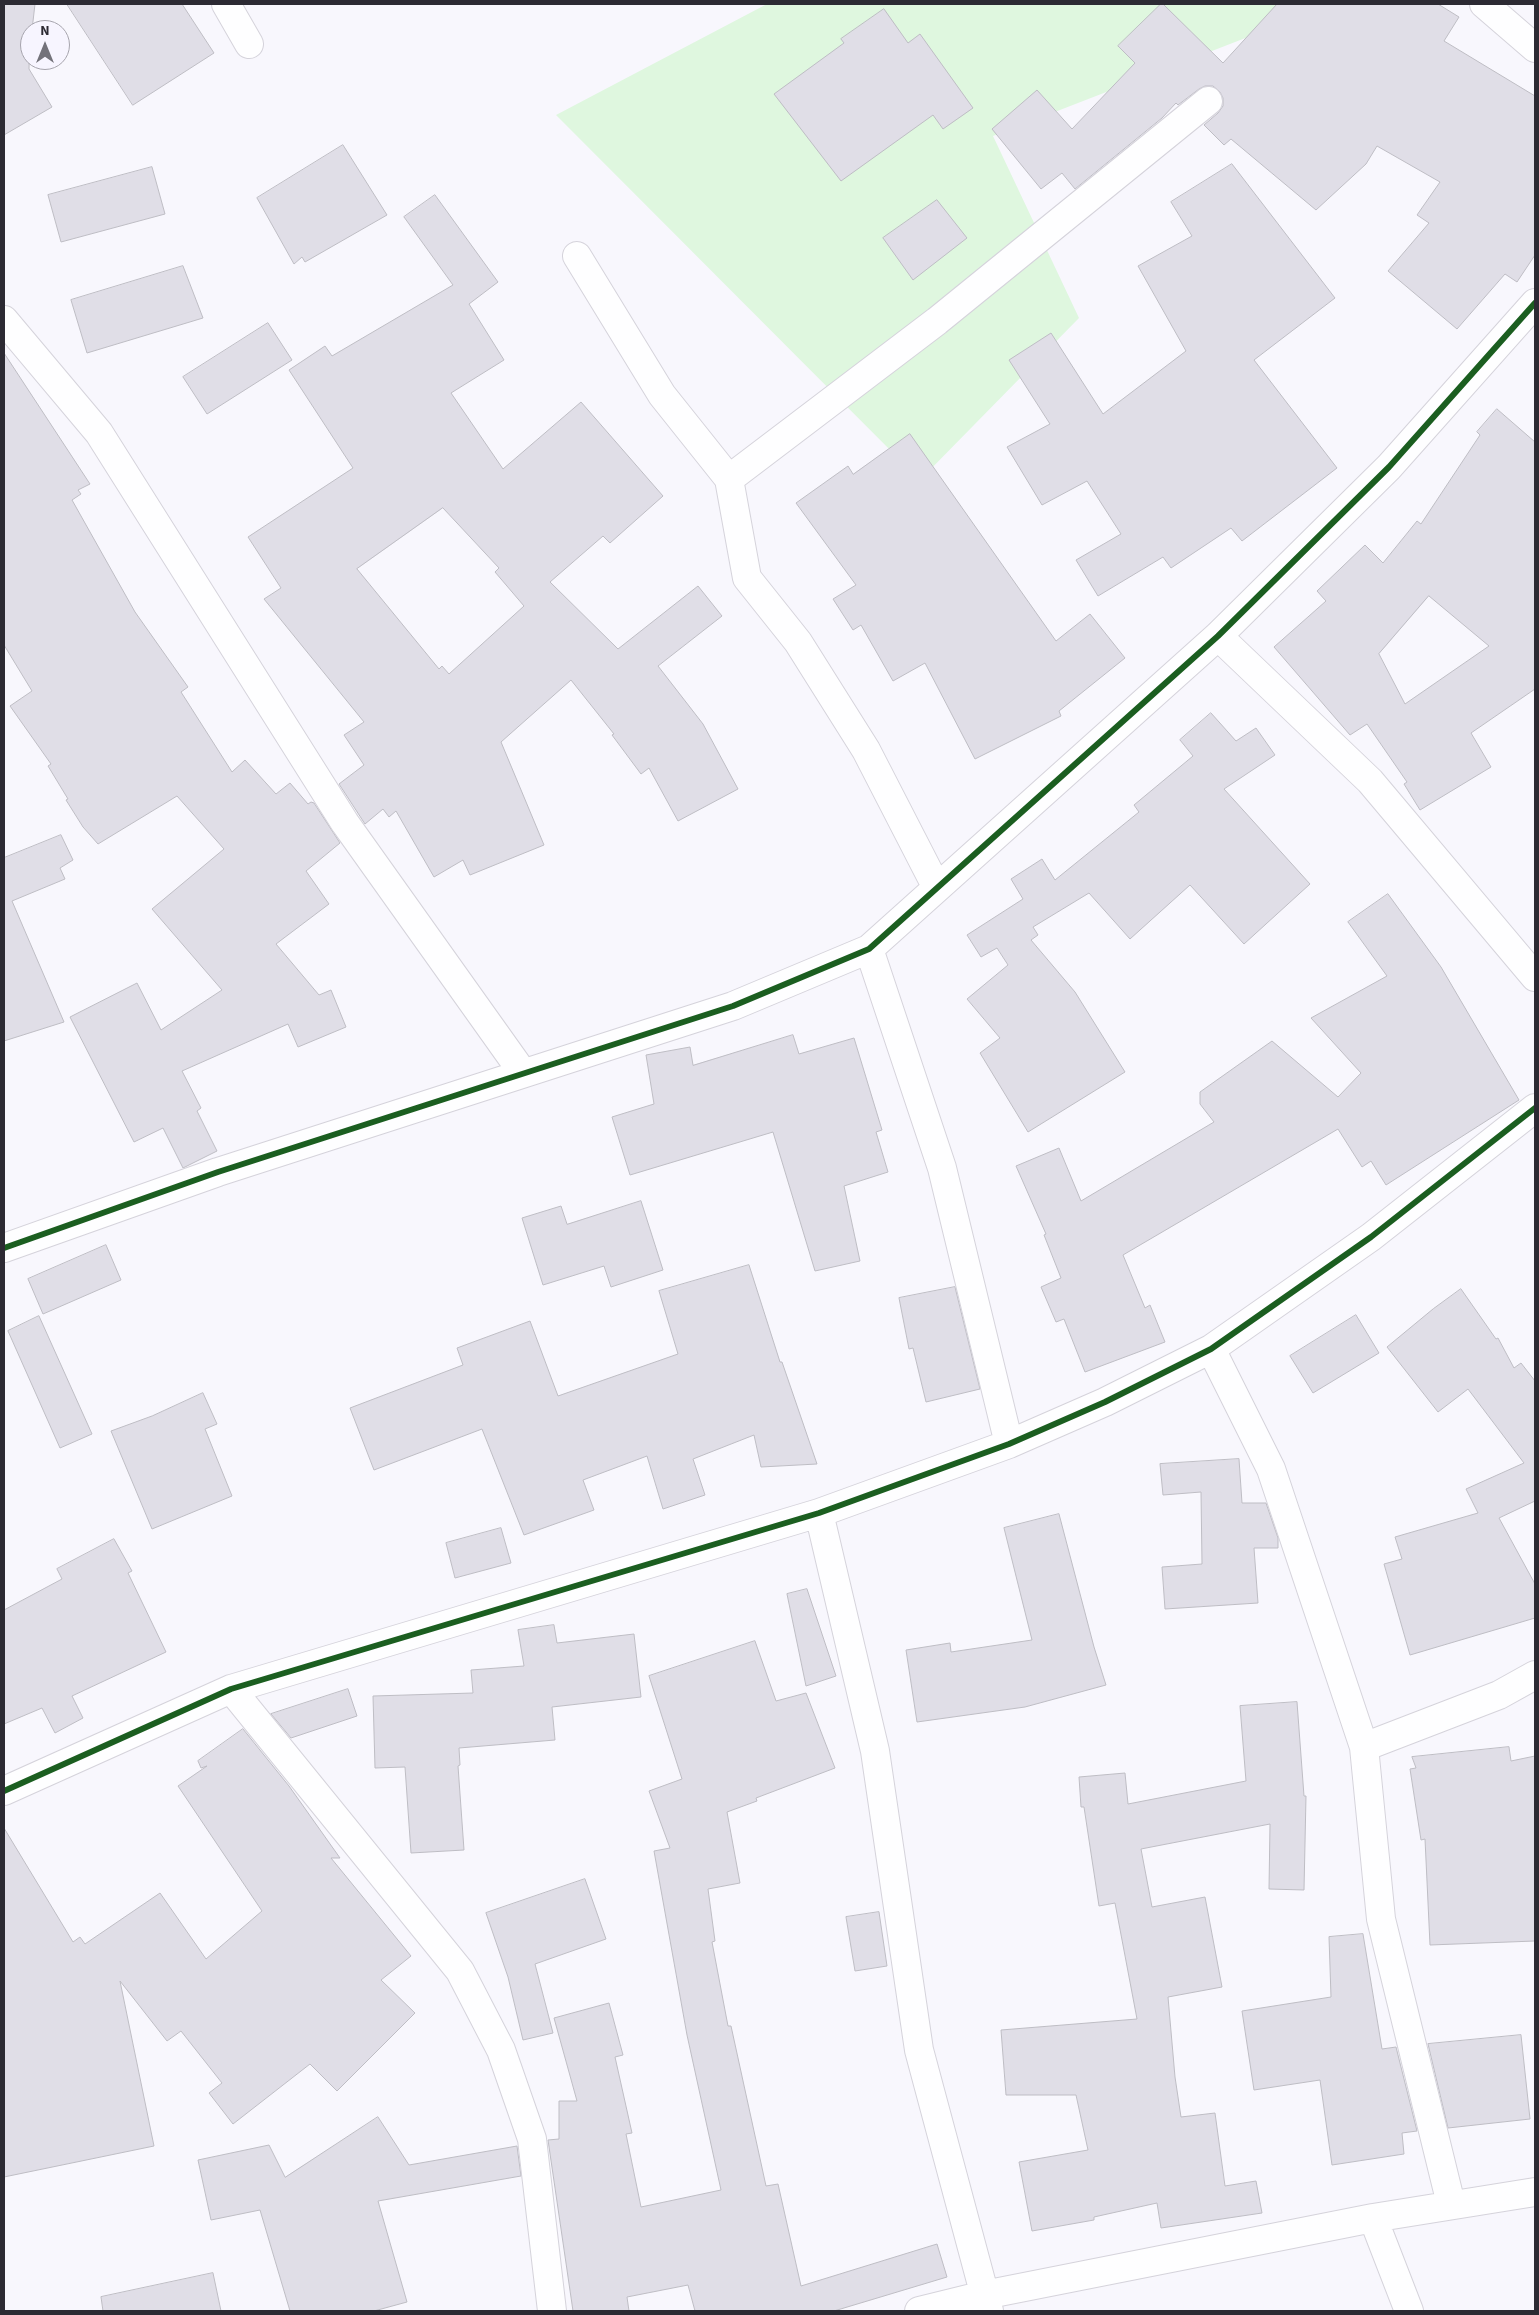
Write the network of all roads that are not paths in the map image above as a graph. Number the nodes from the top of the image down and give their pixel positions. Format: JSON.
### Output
{"nodes":[{"id":1,"x":226,"y":4,"type":"edge"},
{"id":2,"x":1484,"y":4,"type":"edge"},
{"id":3,"x":249,"y":44,"type":"dead end"},
{"id":4,"x":1535,"y":48,"type":"edge"},
{"id":5,"x":1208,"y":101,"type":"dead end"},
{"id":6,"x":577,"y":256,"type":"dead end"},
{"id":7,"x":1535,"y":303,"type":"edge"},
{"id":8,"x":4,"y":320,"type":"edge"},
{"id":9,"x":729,"y":479,"type":"junction"},
{"id":10,"x":1218,"y":636,"type":"junction"},
{"id":11,"x":937,"y":888,"type":"junction"},
{"id":12,"x":869,"y":949,"type":"junction"},
{"id":13,"x":1535,"y":977,"type":"edge"},
{"id":14,"x":522,"y":1073,"type":"junction"},
{"id":15,"x":1535,"y":1108,"type":"edge"},
{"id":16,"x":4,"y":1248,"type":"edge"},
{"id":17,"x":1211,"y":1349,"type":"junction"},
{"id":18,"x":1009,"y":1444,"type":"junction"},
{"id":19,"x":819,"y":1513,"type":"junction"},
{"id":20,"x":1535,"y":1675,"type":"edge"},
{"id":21,"x":231,"y":1689,"type":"junction"},
{"id":22,"x":1364,"y":1747,"type":"junction"},
{"id":23,"x":4,"y":1791,"type":"edge"},
{"id":24,"x":1535,"y":2192,"type":"edge"},
{"id":25,"x":1451,"y":2204,"type":"junction"},
{"id":26,"x":1373,"y":2218,"type":"junction"},
{"id":27,"x":986,"y":2303,"type":"edge"},
{"id":28,"x":552,"y":2311,"type":"edge"},
{"id":29,"x":919,"y":2311,"type":"edge"},
{"id":30,"x":1410,"y":2311,"type":"edge"}],
"edges":[{"from":1,"to":3,"type":"street"},
{"from":2,"to":4,"type":"street"},
{"from":5,"to":9,"type":"street"},
{"from":6,"to":9,"type":"street"},
{"from":7,"to":10,"type":"street"},
{"from":8,"to":14,"type":"street"},
{"from":9,"to":11,"type":"street"},
{"from":10,"to":11,"type":"street"},
{"from":10,"to":13,"type":"street"},
{"from":11,"to":12,"type":"street"},
{"from":12,"to":14,"type":"street"},
{"from":12,"to":18,"type":"street"},
{"from":14,"to":16,"type":"street"},
{"from":15,"to":17,"type":"street"},
{"from":17,"to":18,"type":"street"},
{"from":17,"to":22,"type":"street"},
{"from":18,"to":19,"type":"street"},
{"from":19,"to":21,"type":"street"},
{"from":19,"to":27,"type":"street"},
{"from":20,"to":22,"type":"street"},
{"from":21,"to":23,"type":"street"},
{"from":21,"to":28,"type":"street"},
{"from":22,"to":25,"type":"street"},
{"from":24,"to":25,"type":"street"},
{"from":25,"to":26,"type":"street"},
{"from":26,"to":27,"type":"street"},
{"from":26,"to":30,"type":"street"},
{"from":27,"to":29,"type":"street"}]}
